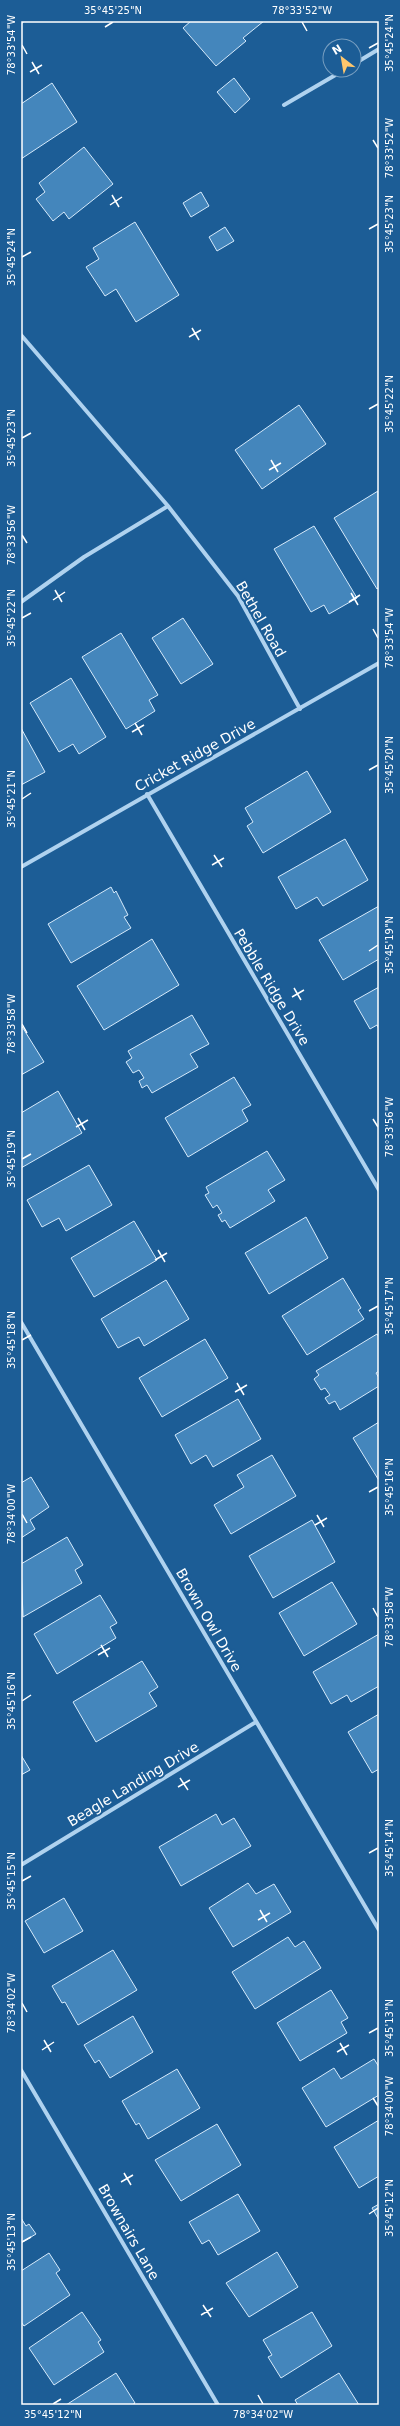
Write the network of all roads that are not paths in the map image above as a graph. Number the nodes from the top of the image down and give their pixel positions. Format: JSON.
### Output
{"nodes":[{"id":1,"x":379,"y":49,"type":"edge"},
{"id":2,"x":362,"y":59,"type":"edge"},
{"id":3,"x":330,"y":78,"type":"edge"},
{"id":4,"x":284,"y":105,"type":"dead end"},
{"id":5,"x":21,"y":335,"type":"edge"},
{"id":6,"x":168,"y":506,"type":"junction"},
{"id":7,"x":21,"y":602,"type":"edge"},
{"id":8,"x":379,"y":663,"type":"edge"},
{"id":9,"x":300,"y":709,"type":"junction"},
{"id":10,"x":147,"y":794,"type":"junction"},
{"id":11,"x":21,"y":867,"type":"edge"},
{"id":12,"x":379,"y":1190,"type":"edge"},
{"id":13,"x":21,"y":1322,"type":"edge"},
{"id":14,"x":256,"y":1722,"type":"junction"},
{"id":15,"x":21,"y":1865,"type":"edge"},
{"id":16,"x":379,"y":1930,"type":"edge"},
{"id":17,"x":21,"y":2070,"type":"edge"},
{"id":18,"x":218,"y":2405,"type":"edge"}],
"edges":[{"from":1,"to":2,"type":"street"},
{"from":3,"to":4,"type":"street"},
{"from":5,"to":6,"type":"street","name":"Bethel Road"},
{"from":6,"to":7,"type":"street"},
{"from":6,"to":9,"type":"street","name":"Bethel Road"},
{"from":8,"to":9,"type":"street","name":"Cricket Ridge Drive"},
{"from":9,"to":10,"type":"street","name":"Cricket Ridge Drive"},
{"from":10,"to":11,"type":"street","name":"Cricket Ridge Drive"},
{"from":10,"to":12,"type":"street","name":"Pebble Ridge Drive"},
{"from":13,"to":14,"type":"street","name":"Brown Owl Drive"},
{"from":14,"to":15,"type":"street","name":"Beagle Landing Drive"},
{"from":14,"to":16,"type":"street","name":"Brown Owl Drive"},
{"from":17,"to":18,"type":"street","name":"Brownairs Lane"}]}
